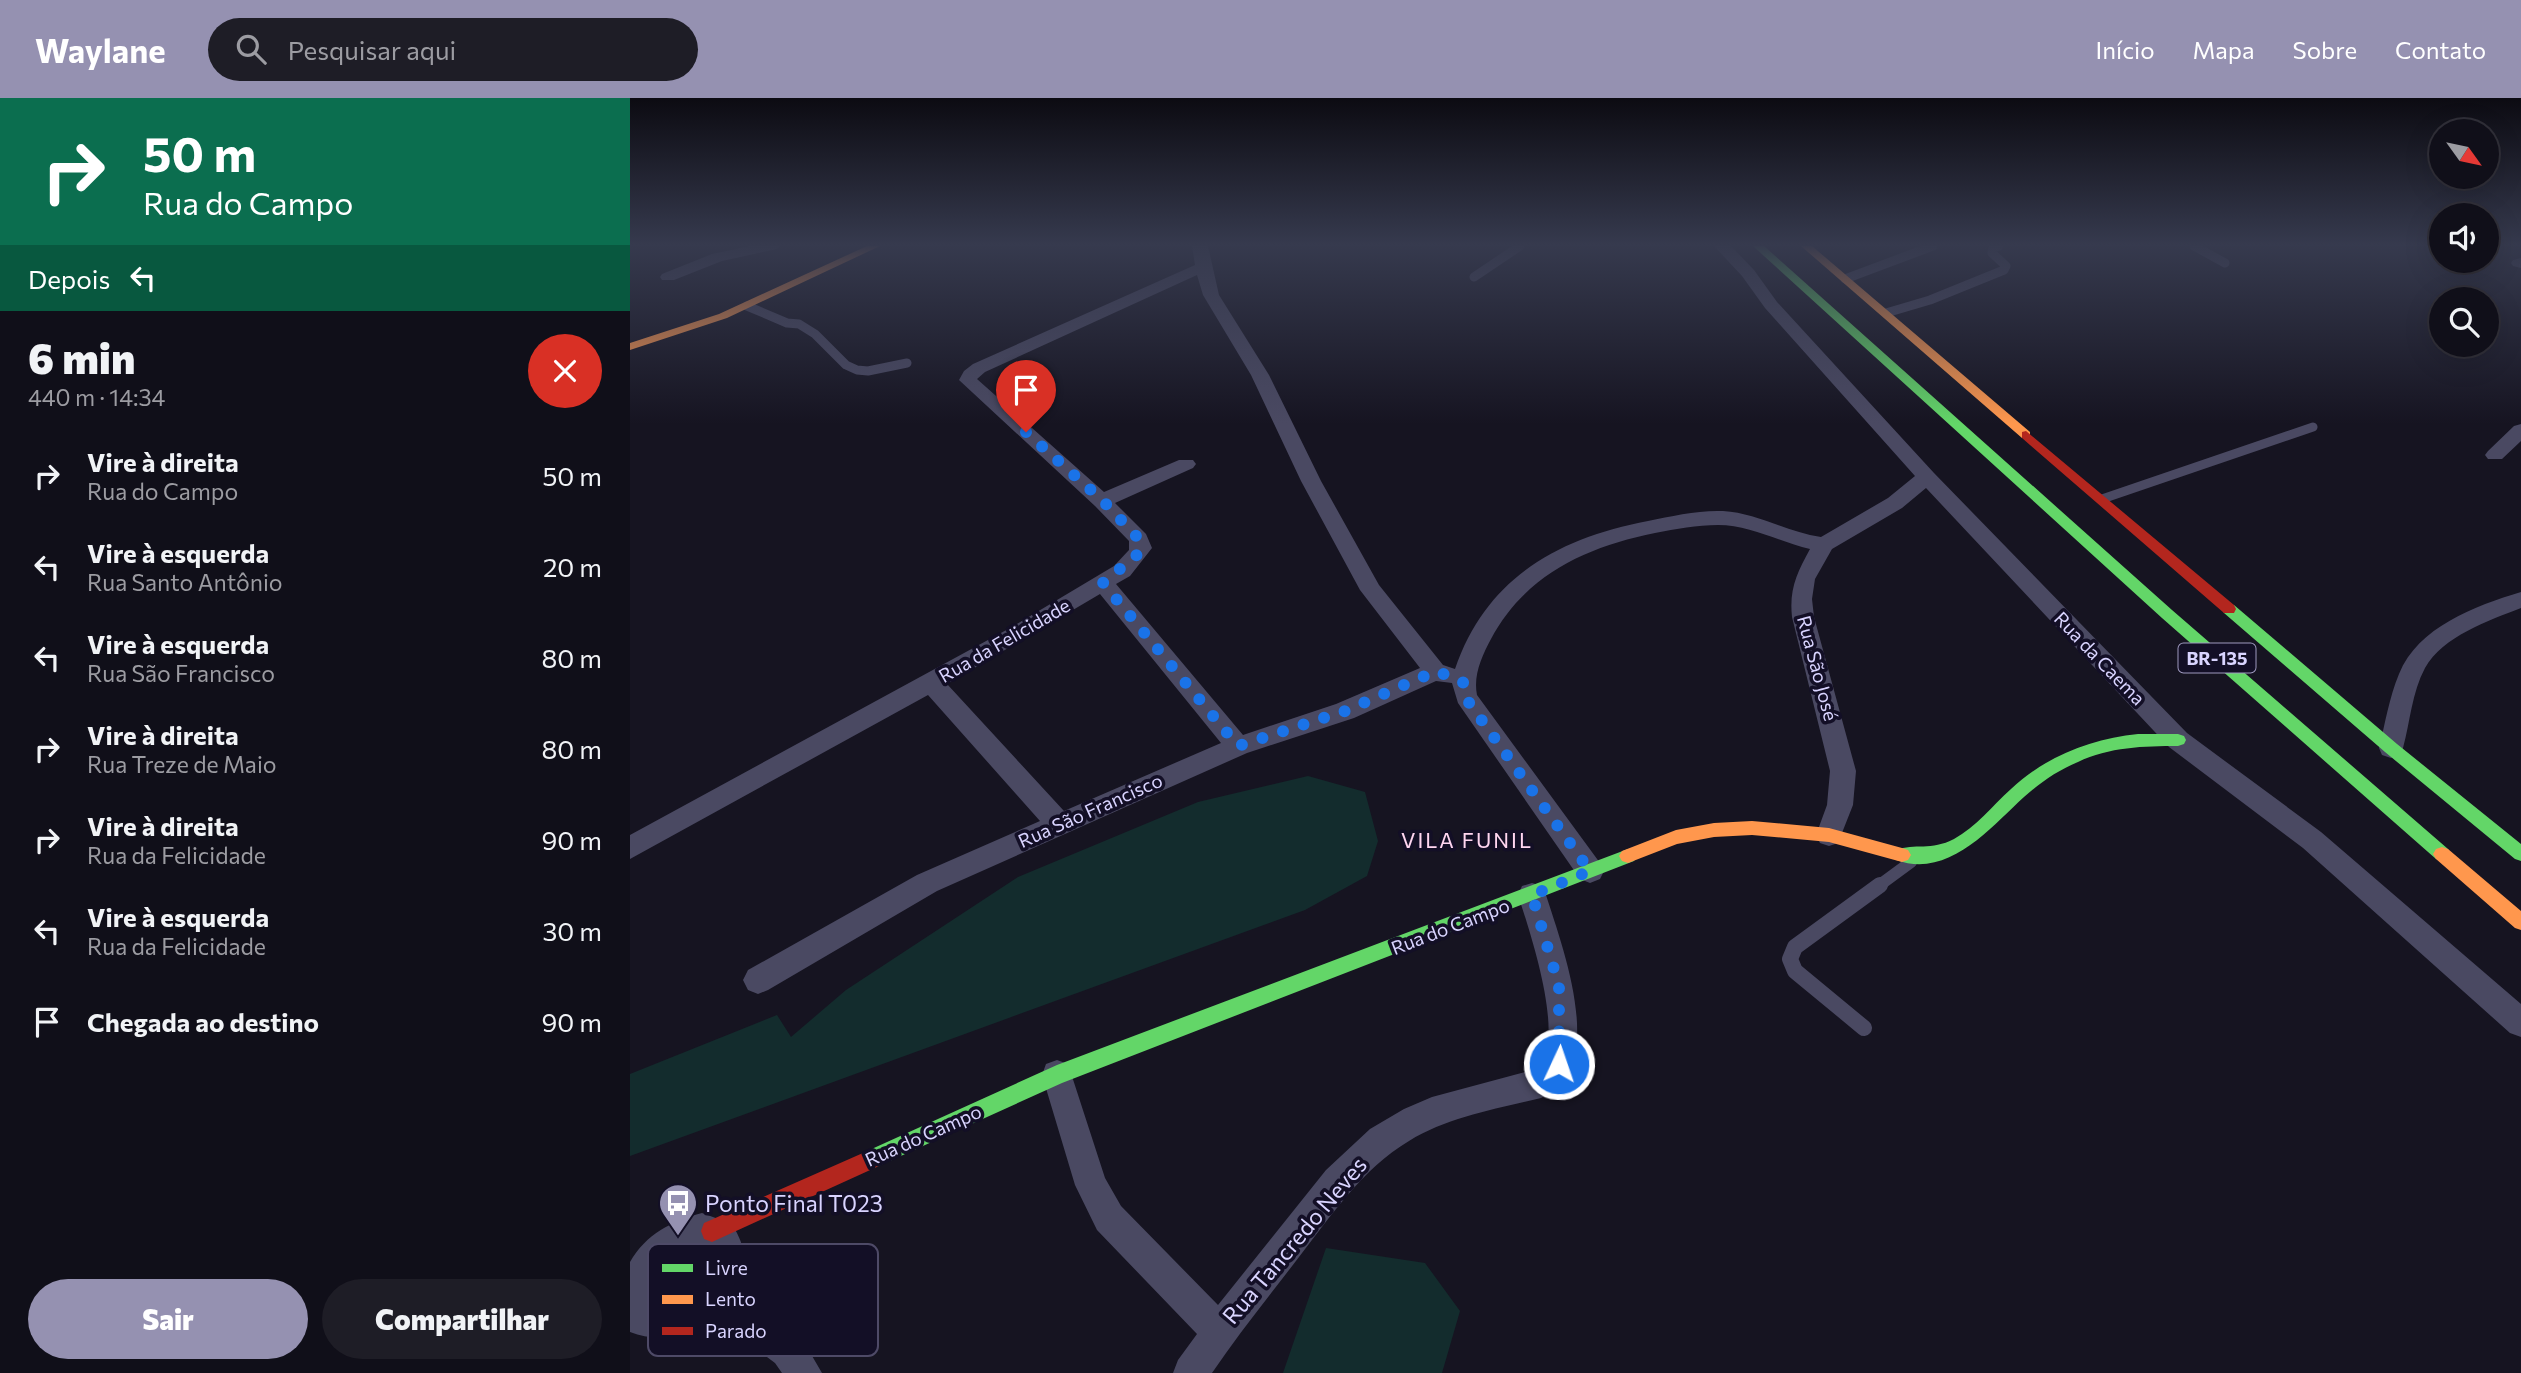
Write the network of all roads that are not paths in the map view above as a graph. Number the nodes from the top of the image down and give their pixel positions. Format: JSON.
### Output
{"nodes":[{"id":1,"x":747,"y":306,"type":"joint"},
{"id":2,"x":1118,"y":306,"type":"edge"},
{"id":3,"x":1217,"y":306,"type":"edge"},
{"id":4,"x":1771,"y":306,"type":"edge"},
{"id":5,"x":1824,"y":306,"type":"edge"},
{"id":6,"x":1877,"y":306,"type":"edge"},
{"id":7,"x":1911,"y":306,"type":"edge"},
{"id":8,"x":1886,"y":313,"type":"junction"},
{"id":9,"x":630,"y":347,"type":"edge"},
{"id":10,"x":907,"y":363,"type":"dead end"},
{"id":11,"x":2314,"y":427,"type":"dead end"},
{"id":12,"x":2521,"y":430,"type":"edge"},
{"id":13,"x":2495,"y":455,"type":"dead end"},
{"id":14,"x":1186,"y":464,"type":"dead end"},
{"id":15,"x":1927,"y":477,"type":"junction"},
{"id":16,"x":2102,"y":499,"type":"junction"},
{"id":17,"x":1102,"y":500,"type":"junction"},
{"id":18,"x":1824,"y":544,"type":"junction"},
{"id":19,"x":1103,"y":583,"type":"junction"},
{"id":20,"x":2521,"y":600,"type":"edge"},
{"id":21,"x":1436,"y":671,"type":"junction"},
{"id":22,"x":931,"y":682,"type":"junction"},
{"id":23,"x":1463,"y":682,"type":"junction"},
{"id":24,"x":2178,"y":740,"type":"junction"},
{"id":25,"x":1238,"y":746,"type":"junction"},
{"id":26,"x":2391,"y":748,"type":"junction"},
{"id":27,"x":1059,"y":824,"type":"junction"},
{"id":28,"x":1829,"y":835,"type":"junction"},
{"id":29,"x":630,"y":848,"type":"edge"},
{"id":30,"x":2521,"y":855,"type":"edge"},
{"id":31,"x":1917,"y":858,"type":"junction"},
{"id":32,"x":1590,"y":871,"type":"junction"},
{"id":33,"x":1532,"y":895,"type":"junction"},
{"id":34,"x":2521,"y":922,"type":"edge"},
{"id":35,"x":758,"y":980,"type":"dead end"},
{"id":36,"x":2521,"y":1023,"type":"edge"},
{"id":37,"x":1864,"y":1028,"type":"dead end"},
{"id":38,"x":1057,"y":1074,"type":"junction"},
{"id":39,"x":801,"y":1191,"type":"junction"},
{"id":40,"x":712,"y":1231,"type":"junction"},
{"id":41,"x":668,"y":1244,"type":"edge"},
{"id":42,"x":726,"y":1244,"type":"edge"},
{"id":43,"x":742,"y":1244,"type":"edge"},
{"id":44,"x":648,"y":1263,"type":"edge"},
{"id":45,"x":634,"y":1279,"type":"edge"},
{"id":46,"x":648,"y":1321,"type":"edge"},
{"id":47,"x":1219,"y":1331,"type":"junction"},
{"id":48,"x":792,"y":1356,"type":"edge"},
{"id":49,"x":804,"y":1373,"type":"edge"},
{"id":50,"x":1191,"y":1373,"type":"edge"}],
"edges":[{"from":1,"to":9,"type":"main road"},
{"from":1,"to":10,"type":"lane"},
{"from":2,"to":17,"type":"street","name":"Rua da Felicidade"},
{"from":3,"to":21,"type":"street"},
{"from":4,"to":15,"type":"street","name":"Rua da Caema"},
{"from":5,"to":34,"type":"main road","number":"BR-135"},
{"from":6,"to":8,"type":"main road","number":"BR-135"},
{"from":7,"to":8,"type":"lane"},
{"from":8,"to":16,"type":"main road","number":"BR-135"},
{"from":11,"to":16,"type":"lane"},
{"from":12,"to":13,"type":"street"},
{"from":14,"to":17,"type":"street"},
{"from":15,"to":18,"type":"street"},
{"from":15,"to":24,"type":"street","name":"Rua da Caema"},
{"from":16,"to":26,"type":"main road","number":"BR-135"},
{"from":17,"to":19,"type":"street","name":"Rua da Felicidade"},
{"from":18,"to":23,"type":"street"},
{"from":18,"to":28,"type":"street","name":"Rua São José"},
{"from":19,"to":22,"type":"street","name":"Rua da Felicidade"},
{"from":19,"to":25,"type":"street"},
{"from":20,"to":26,"type":"street"},
{"from":21,"to":23,"type":"street"},
{"from":21,"to":25,"type":"street","name":"Rua São Francisco"},
{"from":22,"to":27,"type":"street"},
{"from":22,"to":29,"type":"street","name":"Rua da Felicidade"},
{"from":23,"to":32,"type":"street"},
{"from":24,"to":31,"type":"main road","name":"Rua do Campo"},
{"from":24,"to":36,"type":"street","name":"Rua da Caema"},
{"from":25,"to":27,"type":"street","name":"Rua São Francisco"},
{"from":26,"to":30,"type":"main road","number":"BR-135"},
{"from":27,"to":35,"type":"street","name":"Rua São Francisco"},
{"from":28,"to":31,"type":"main road","name":"Rua do Campo"},
{"from":28,"to":32,"type":"main road","name":"Rua do Campo"},
{"from":31,"to":37,"type":"lane"},
{"from":32,"to":33,"type":"main road","name":"Rua do Campo"},
{"from":33,"to":38,"type":"main road","name":"Rua do Campo"},
{"from":33,"to":47,"type":"street","name":"Rua Tancredo Neves"},
{"from":38,"to":39,"type":"main road","name":"Rua do Campo"},
{"from":38,"to":47,"type":"street"},
{"from":39,"to":40,"type":"main road","name":"Rua do Campo"},
{"from":39,"to":43,"type":"street","name":"Rua do Campo"},
{"from":40,"to":41,"type":"street"},
{"from":40,"to":42,"type":"street"},
{"from":44,"to":45,"type":"street"},
{"from":45,"to":46,"type":"street"},
{"from":47,"to":50,"type":"street","name":"Rua Tancredo Neves"},
{"from":48,"to":49,"type":"street"}]}
